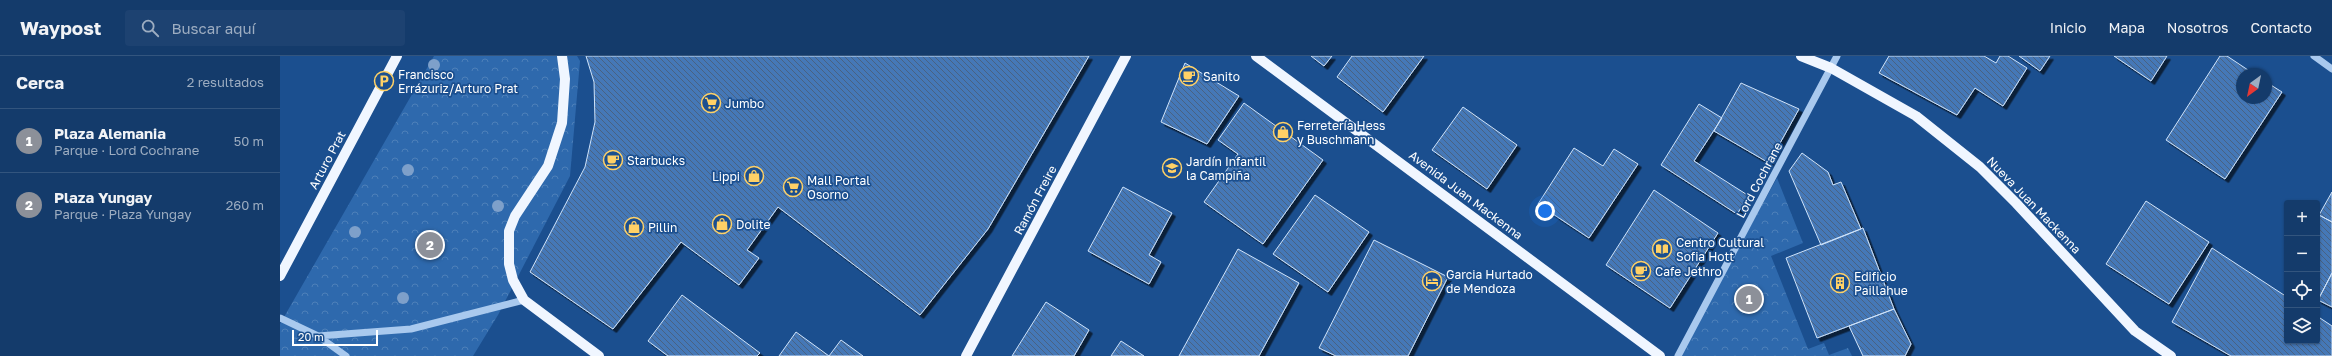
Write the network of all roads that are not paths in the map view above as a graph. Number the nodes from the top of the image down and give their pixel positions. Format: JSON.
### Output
{"nodes":[{"id":1,"x":397,"y":56,"type":"edge"},
{"id":2,"x":562,"y":56,"type":"edge"},
{"id":3,"x":1126,"y":56,"type":"edge"},
{"id":4,"x":1256,"y":56,"type":"edge"},
{"id":5,"x":1802,"y":56,"type":"edge"},
{"id":6,"x":1837,"y":56,"type":"edge"},
{"id":7,"x":2314,"y":56,"type":"edge"},
{"id":8,"x":1831,"y":68,"type":"junction"},
{"id":9,"x":2332,"y":69,"type":"edge"},
{"id":10,"x":280,"y":276,"type":"edge"},
{"id":11,"x":524,"y":300,"type":"junction"},
{"id":12,"x":280,"y":318,"type":"edge"},
{"id":13,"x":318,"y":336,"type":"junction"},
{"id":14,"x":346,"y":356,"type":"edge"},
{"id":15,"x":599,"y":356,"type":"edge"},
{"id":16,"x":966,"y":356,"type":"edge"},
{"id":17,"x":1660,"y":356,"type":"edge"},
{"id":18,"x":1678,"y":356,"type":"edge"},
{"id":19,"x":2171,"y":356,"type":"edge"}],
"edges":[{"from":1,"to":10,"type":"main road","name":"Arturo Prat"},
{"from":2,"to":11,"type":"main road"},
{"from":3,"to":16,"type":"main road","name":"Ramón Freire"},
{"from":4,"to":17,"type":"main road","name":"Avenida Juan Mackenna"},
{"from":5,"to":8,"type":"main road","name":"Nueva Juan Mackenna"},
{"from":6,"to":8,"type":"street","name":"Lord Cochrane"},
{"from":7,"to":9,"type":"street"},
{"from":8,"to":18,"type":"street","name":"Lord Cochrane"},
{"from":8,"to":19,"type":"main road","name":"Nueva Juan Mackenna"},
{"from":11,"to":13,"type":"street"},
{"from":11,"to":15,"type":"main road"},
{"from":12,"to":13,"type":"street"},
{"from":13,"to":14,"type":"street"}]}
